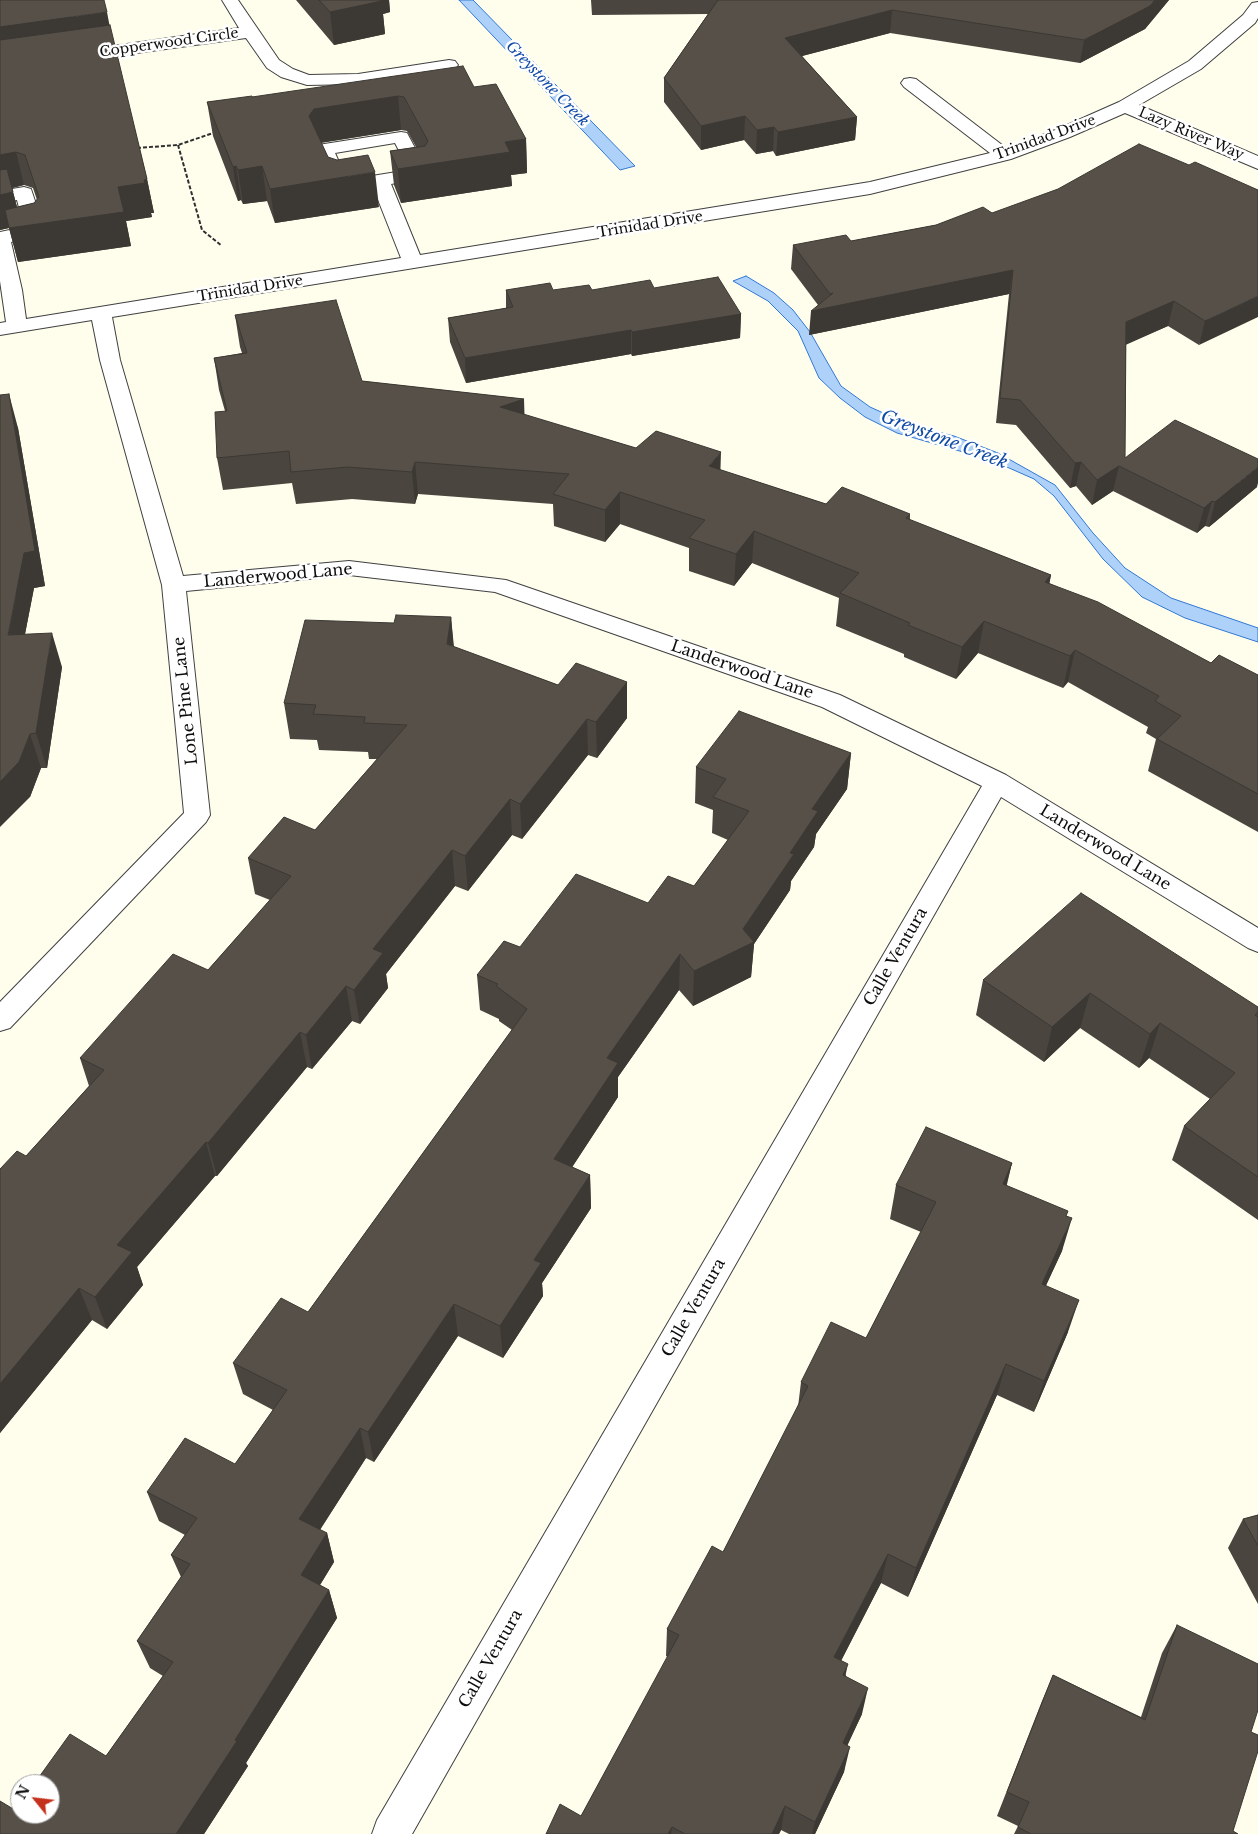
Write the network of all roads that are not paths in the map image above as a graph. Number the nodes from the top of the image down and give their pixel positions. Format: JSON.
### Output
{"nodes":[{"id":1,"x":230,"y":0,"type":"edge"},
{"id":2,"x":1258,"y":8,"type":"edge"},
{"id":3,"x":250,"y":32,"type":"junction"},
{"id":4,"x":64,"y":58,"type":"edge"},
{"id":5,"x":449,"y":65,"type":"dead end"},
{"id":6,"x":910,"y":83,"type":"dead end"},
{"id":7,"x":1124,"y":106,"type":"junction"},
{"id":8,"x":1004,"y":155,"type":"junction"},
{"id":9,"x":1258,"y":163,"type":"edge"},
{"id":10,"x":380,"y":181,"type":"junction"},
{"id":11,"x":0,"y":197,"type":"edge"},
{"id":12,"x":0,"y":238,"type":"edge"},
{"id":13,"x":413,"y":263,"type":"junction"},
{"id":14,"x":101,"y":313,"type":"junction"},
{"id":15,"x":8,"y":328,"type":"edge"},
{"id":16,"x":174,"y":586,"type":"junction"},
{"id":17,"x":997,"y":782,"type":"junction"},
{"id":18,"x":1258,"y":941,"type":"edge"},
{"id":19,"x":0,"y":1020,"type":"edge"},
{"id":20,"x":390,"y":1834,"type":"edge"}],
"edges":[{"from":1,"to":3,"type":"street","name":"Copperwood Circle"},
{"from":2,"to":7,"type":"street","name":"Trinidad Drive"},
{"from":3,"to":4,"type":"street","name":"Copperwood Circle"},
{"from":3,"to":5,"type":"street","name":"Copperwood Circle"},
{"from":6,"to":8,"type":"street"},
{"from":7,"to":8,"type":"street","name":"Trinidad Drive"},
{"from":7,"to":9,"type":"street","name":"Lazy River Way"},
{"from":8,"to":13,"type":"street","name":"Trinidad Drive"},
{"from":10,"to":10,"type":"street"},
{"from":10,"to":13,"type":"street"},
{"from":11,"to":12,"type":"street"},
{"from":12,"to":15,"type":"street"},
{"from":13,"to":14,"type":"street","name":"Trinidad Drive"},
{"from":14,"to":15,"type":"street","name":"Trinidad Drive"},
{"from":14,"to":16,"type":"street","name":"Lone Pine Lane"},
{"from":16,"to":17,"type":"street","name":"Landerwood Lane"},
{"from":16,"to":19,"type":"street","name":"Lone Pine Lane"},
{"from":17,"to":18,"type":"street","name":"Landerwood Lane"},
{"from":17,"to":20,"type":"street","name":"Calle Ventura"}]}
